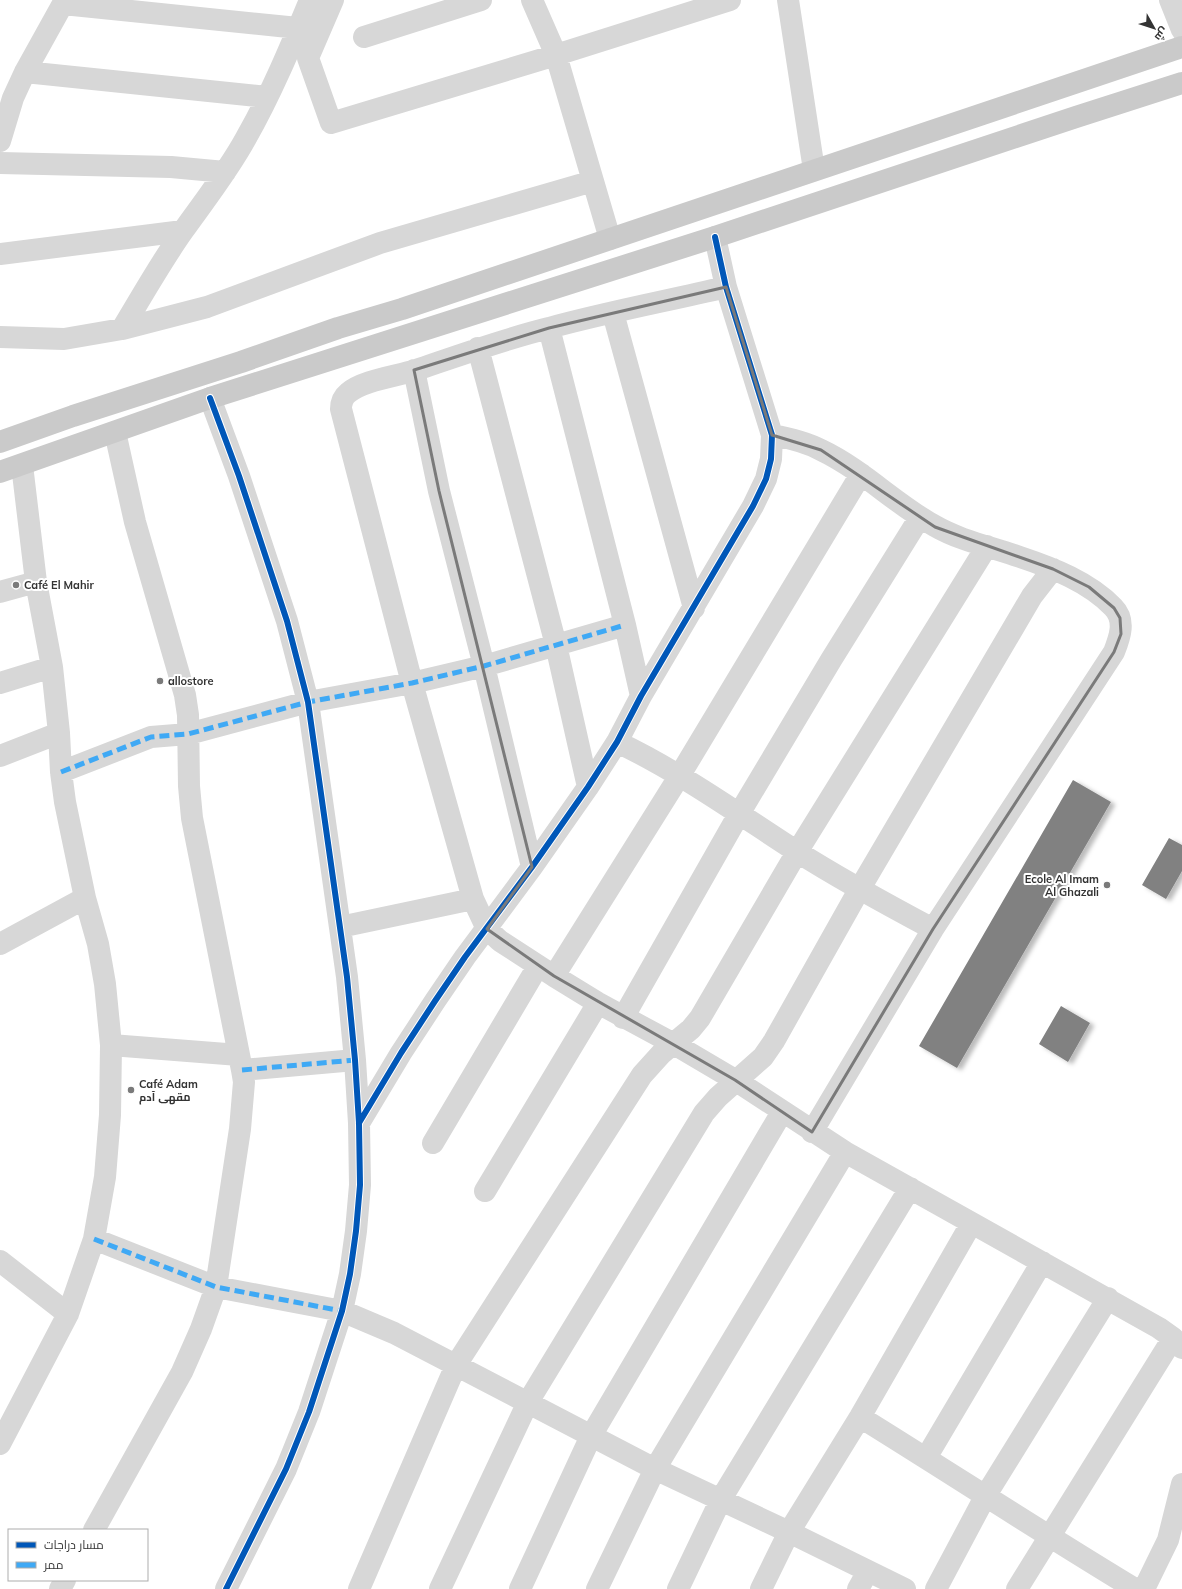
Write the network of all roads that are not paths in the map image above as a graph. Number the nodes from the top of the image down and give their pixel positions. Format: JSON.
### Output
{"nodes":[{"id":1,"x":310,"y":0,"type":"edge"},
{"id":2,"x":333,"y":0,"type":"edge"},
{"id":3,"x":481,"y":0,"type":"edge"},
{"id":4,"x":532,"y":0,"type":"edge"},
{"id":5,"x":730,"y":0,"type":"edge"},
{"id":6,"x":788,"y":0,"type":"edge"},
{"id":7,"x":1170,"y":0,"type":"edge"},
{"id":8,"x":64,"y":2,"type":"edge"},
{"id":9,"x":298,"y":28,"type":"junction"},
{"id":10,"x":1182,"y":30,"type":"edge"},
{"id":11,"x":364,"y":37,"type":"dead end"},
{"id":12,"x":1182,"y":47,"type":"edge"},
{"id":13,"x":556,"y":55,"type":"junction"},
{"id":14,"x":25,"y":72,"type":"junction"},
{"id":15,"x":1182,"y":83,"type":"edge"},
{"id":16,"x":267,"y":98,"type":"junction"},
{"id":17,"x":0,"y":141,"type":"edge"},
{"id":18,"x":0,"y":163,"type":"edge"},
{"id":19,"x":814,"y":170,"type":"junction"},
{"id":20,"x":226,"y":172,"type":"junction"},
{"id":21,"x":593,"y":181,"type":"junction"},
{"id":22,"x":183,"y":231,"type":"junction"},
{"id":23,"x":715,"y":237,"type":"junction"},
{"id":24,"x":610,"y":239,"type":"junction"},
{"id":25,"x":0,"y":254,"type":"edge"},
{"id":26,"x":726,"y":287,"type":"junction"},
{"id":27,"x":613,"y":313,"type":"junction"},
{"id":28,"x":549,"y":328,"type":"junction"},
{"id":29,"x":122,"y":329,"type":"junction"},
{"id":30,"x":0,"y":337,"type":"edge"},
{"id":31,"x":478,"y":348,"type":"junction"},
{"id":32,"x":414,"y":370,"type":"junction"},
{"id":33,"x":210,"y":398,"type":"junction"},
{"id":34,"x":115,"y":432,"type":"junction"},
{"id":35,"x":772,"y":435,"type":"junction"},
{"id":36,"x":0,"y":442,"type":"edge"},
{"id":37,"x":22,"y":465,"type":"junction"},
{"id":38,"x":0,"y":472,"type":"edge"},
{"id":39,"x":861,"y":474,"type":"junction"},
{"id":40,"x":920,"y":517,"type":"junction"},
{"id":41,"x":987,"y":546,"type":"junction"},
{"id":42,"x":1053,"y":569,"type":"junction"},
{"id":43,"x":36,"y":582,"type":"junction"},
{"id":44,"x":0,"y":592,"type":"edge"},
{"id":45,"x":694,"y":608,"type":"junction"},
{"id":46,"x":625,"y":625,"type":"junction"},
{"id":47,"x":556,"y":645,"type":"junction"},
{"id":48,"x":484,"y":666,"type":"junction"},
{"id":49,"x":52,"y":667,"type":"junction"},
{"id":50,"x":0,"y":683,"type":"edge"},
{"id":51,"x":412,"y":683,"type":"junction"},
{"id":52,"x":641,"y":696,"type":"junction"},
{"id":53,"x":308,"y":702,"type":"junction"},
{"id":54,"x":59,"y":733,"type":"junction"},
{"id":55,"x":188,"y":734,"type":"junction"},
{"id":56,"x":617,"y":742,"type":"junction"},
{"id":57,"x":0,"y":756,"type":"edge"},
{"id":58,"x":61,"y":772,"type":"junction"},
{"id":59,"x":680,"y":775,"type":"junction"},
{"id":60,"x":588,"y":787,"type":"junction"},
{"id":61,"x":739,"y":814,"type":"junction"},
{"id":62,"x":797,"y":852,"type":"junction"},
{"id":63,"x":532,"y":866,"type":"junction"},
{"id":64,"x":859,"y":890,"type":"junction"},
{"id":65,"x":85,"y":898,"type":"junction"},
{"id":66,"x":473,"y":899,"type":"junction"},
{"id":67,"x":340,"y":927,"type":"junction"},
{"id":68,"x":487,"y":929,"type":"junction"},
{"id":69,"x":933,"y":929,"type":"junction"},
{"id":70,"x":0,"y":944,"type":"edge"},
{"id":71,"x":546,"y":971,"type":"junction"},
{"id":72,"x":598,"y":1003,"type":"junction"},
{"id":73,"x":623,"y":1018,"type":"junction"},
{"id":74,"x":674,"y":1044,"type":"junction"},
{"id":75,"x":111,"y":1045,"type":"junction"},
{"id":76,"x":355,"y":1060,"type":"junction"},
{"id":77,"x":241,"y":1062,"type":"junction"},
{"id":78,"x":735,"y":1080,"type":"junction"},
{"id":79,"x":782,"y":1112,"type":"junction"},
{"id":80,"x":359,"y":1123,"type":"junction"},
{"id":81,"x":812,"y":1132,"type":"junction"},
{"id":82,"x":433,"y":1143,"type":"dead end"},
{"id":83,"x":845,"y":1152,"type":"junction"},
{"id":84,"x":910,"y":1188,"type":"junction"},
{"id":85,"x":485,"y":1191,"type":"dead end"},
{"id":86,"x":971,"y":1224,"type":"junction"},
{"id":87,"x":94,"y":1239,"type":"junction"},
{"id":88,"x":0,"y":1261,"type":"edge"},
{"id":89,"x":1042,"y":1262,"type":"junction"},
{"id":90,"x":216,"y":1287,"type":"junction"},
{"id":91,"x":1108,"y":1298,"type":"junction"},
{"id":92,"x":342,"y":1311,"type":"junction"},
{"id":93,"x":68,"y":1314,"type":"junction"},
{"id":94,"x":1177,"y":1343,"type":"edge"},
{"id":95,"x":456,"y":1365,"type":"junction"},
{"id":96,"x":528,"y":1402,"type":"junction"},
{"id":97,"x":860,"y":1417,"type":"junction"},
{"id":98,"x":591,"y":1436,"type":"junction"},
{"id":99,"x":0,"y":1444,"type":"edge"},
{"id":100,"x":926,"y":1458,"type":"junction"},
{"id":101,"x":654,"y":1469,"type":"junction"},
{"id":102,"x":1182,"y":1484,"type":"edge"},
{"id":103,"x":986,"y":1496,"type":"junction"},
{"id":104,"x":721,"y":1499,"type":"junction"},
{"id":105,"x":95,"y":1529,"type":"edge"},
{"id":106,"x":789,"y":1532,"type":"junction"},
{"id":107,"x":1049,"y":1537,"type":"junction"},
{"id":108,"x":863,"y":1580,"type":"edge"},
{"id":109,"x":226,"y":1589,"type":"edge"},
{"id":110,"x":359,"y":1589,"type":"edge"},
{"id":111,"x":440,"y":1589,"type":"edge"},
{"id":112,"x":520,"y":1589,"type":"edge"},
{"id":113,"x":597,"y":1589,"type":"edge"},
{"id":114,"x":678,"y":1589,"type":"edge"},
{"id":115,"x":761,"y":1589,"type":"edge"},
{"id":116,"x":905,"y":1589,"type":"edge"},
{"id":117,"x":936,"y":1589,"type":"edge"},
{"id":118,"x":1017,"y":1589,"type":"edge"},
{"id":119,"x":1135,"y":1589,"type":"edge"},
{"id":120,"x":1144,"y":1589,"type":"edge"}],
"edges":[{"from":1,"to":9,"type":"street"},
{"from":2,"to":13,"type":"street"},
{"from":3,"to":11,"type":"street"},
{"from":4,"to":13,"type":"street"},
{"from":5,"to":13,"type":"street"},
{"from":6,"to":19,"type":"street"},
{"from":7,"to":10,"type":"street"},
{"from":8,"to":9,"type":"street"},
{"from":8,"to":14,"type":"street"},
{"from":9,"to":16,"type":"street"},
{"from":12,"to":19,"type":"main road"},
{"from":13,"to":21,"type":"street"},
{"from":14,"to":16,"type":"street"},
{"from":14,"to":17,"type":"street"},
{"from":15,"to":23,"type":"main road"},
{"from":16,"to":20,"type":"street"},
{"from":18,"to":20,"type":"street"},
{"from":19,"to":24,"type":"main road"},
{"from":20,"to":22,"type":"street"},
{"from":21,"to":24,"type":"street"},
{"from":21,"to":29,"type":"street"},
{"from":22,"to":25,"type":"street"},
{"from":22,"to":29,"type":"street"},
{"from":23,"to":26,"type":"street"},
{"from":23,"to":33,"type":"main road"},
{"from":24,"to":36,"type":"main road"},
{"from":26,"to":27,"type":"street"},
{"from":26,"to":35,"type":"street"},
{"from":27,"to":28,"type":"street"},
{"from":27,"to":45,"type":"street"},
{"from":28,"to":31,"type":"street"},
{"from":28,"to":46,"type":"street"},
{"from":29,"to":30,"type":"street"},
{"from":31,"to":32,"type":"street"},
{"from":31,"to":47,"type":"street"},
{"from":32,"to":48,"type":"street"},
{"from":32,"to":51,"type":"street"},
{"from":33,"to":34,"type":"main road"},
{"from":33,"to":53,"type":"street"},
{"from":34,"to":37,"type":"main road"},
{"from":34,"to":55,"type":"street"},
{"from":35,"to":39,"type":"street"},
{"from":35,"to":45,"type":"street"},
{"from":37,"to":38,"type":"main road"},
{"from":37,"to":43,"type":"street"},
{"from":39,"to":40,"type":"street"},
{"from":39,"to":59,"type":"street"},
{"from":40,"to":41,"type":"street"},
{"from":40,"to":61,"type":"street"},
{"from":41,"to":42,"type":"street"},
{"from":41,"to":62,"type":"street"},
{"from":42,"to":64,"type":"street"},
{"from":42,"to":69,"type":"street"},
{"from":43,"to":44,"type":"street"},
{"from":43,"to":49,"type":"street"},
{"from":45,"to":52,"type":"street"},
{"from":46,"to":47,"type":"street"},
{"from":46,"to":52,"type":"street"},
{"from":47,"to":48,"type":"street"},
{"from":47,"to":60,"type":"street"},
{"from":48,"to":51,"type":"street"},
{"from":48,"to":63,"type":"street"},
{"from":49,"to":50,"type":"street"},
{"from":49,"to":54,"type":"street"},
{"from":51,"to":53,"type":"street"},
{"from":51,"to":66,"type":"street"},
{"from":52,"to":56,"type":"street"},
{"from":53,"to":55,"type":"street"},
{"from":53,"to":67,"type":"street"},
{"from":54,"to":57,"type":"street"},
{"from":54,"to":58,"type":"street"},
{"from":55,"to":58,"type":"street"},
{"from":55,"to":77,"type":"street"},
{"from":56,"to":59,"type":"street"},
{"from":56,"to":60,"type":"street"},
{"from":58,"to":65,"type":"street"},
{"from":59,"to":61,"type":"street"},
{"from":59,"to":71,"type":"street"},
{"from":60,"to":63,"type":"street"},
{"from":61,"to":62,"type":"street"},
{"from":61,"to":73,"type":"street"},
{"from":62,"to":64,"type":"street"},
{"from":62,"to":74,"type":"street"},
{"from":63,"to":68,"type":"street"},
{"from":64,"to":69,"type":"street"},
{"from":64,"to":78,"type":"street"},
{"from":65,"to":70,"type":"street"},
{"from":65,"to":75,"type":"street"},
{"from":66,"to":67,"type":"street"},
{"from":66,"to":68,"type":"street"},
{"from":67,"to":76,"type":"street"},
{"from":68,"to":71,"type":"street"},
{"from":68,"to":80,"type":"street"},
{"from":69,"to":81,"type":"street"},
{"from":71,"to":72,"type":"street"},
{"from":71,"to":82,"type":"street"},
{"from":72,"to":73,"type":"street"},
{"from":72,"to":85,"type":"street"},
{"from":73,"to":74,"type":"street"},
{"from":74,"to":78,"type":"street"},
{"from":74,"to":95,"type":"street"},
{"from":75,"to":77,"type":"street"},
{"from":75,"to":87,"type":"street"},
{"from":76,"to":77,"type":"street"},
{"from":76,"to":80,"type":"street"},
{"from":77,"to":90,"type":"street"},
{"from":78,"to":79,"type":"street"},
{"from":78,"to":96,"type":"street"},
{"from":79,"to":81,"type":"street"},
{"from":79,"to":98,"type":"street"},
{"from":80,"to":92,"type":"street"},
{"from":81,"to":83,"type":"street"},
{"from":83,"to":84,"type":"street"},
{"from":83,"to":101,"type":"street"},
{"from":84,"to":86,"type":"street"},
{"from":84,"to":104,"type":"street"},
{"from":86,"to":89,"type":"street"},
{"from":86,"to":97,"type":"street"},
{"from":87,"to":90,"type":"street"},
{"from":87,"to":93,"type":"street"},
{"from":88,"to":93,"type":"street"},
{"from":89,"to":91,"type":"street"},
{"from":89,"to":100,"type":"street"},
{"from":90,"to":92,"type":"street"},
{"from":90,"to":105,"type":"street"},
{"from":91,"to":94,"type":"street"},
{"from":91,"to":103,"type":"street"},
{"from":92,"to":95,"type":"street"},
{"from":92,"to":109,"type":"street"},
{"from":93,"to":99,"type":"street"},
{"from":94,"to":107,"type":"street"},
{"from":95,"to":96,"type":"street"},
{"from":95,"to":110,"type":"street"},
{"from":96,"to":98,"type":"street"},
{"from":96,"to":111,"type":"street"},
{"from":97,"to":100,"type":"street"},
{"from":97,"to":106,"type":"street"},
{"from":98,"to":101,"type":"street"},
{"from":98,"to":112,"type":"street"},
{"from":100,"to":103,"type":"street"},
{"from":101,"to":104,"type":"street"},
{"from":101,"to":113,"type":"street"},
{"from":102,"to":120,"type":"street"},
{"from":103,"to":107,"type":"street"},
{"from":103,"to":117,"type":"street"},
{"from":104,"to":106,"type":"street"},
{"from":104,"to":114,"type":"street"},
{"from":106,"to":108,"type":"street"},
{"from":106,"to":115,"type":"street"},
{"from":107,"to":118,"type":"street"},
{"from":107,"to":119,"type":"street"},
{"from":108,"to":116,"type":"street"}]}
